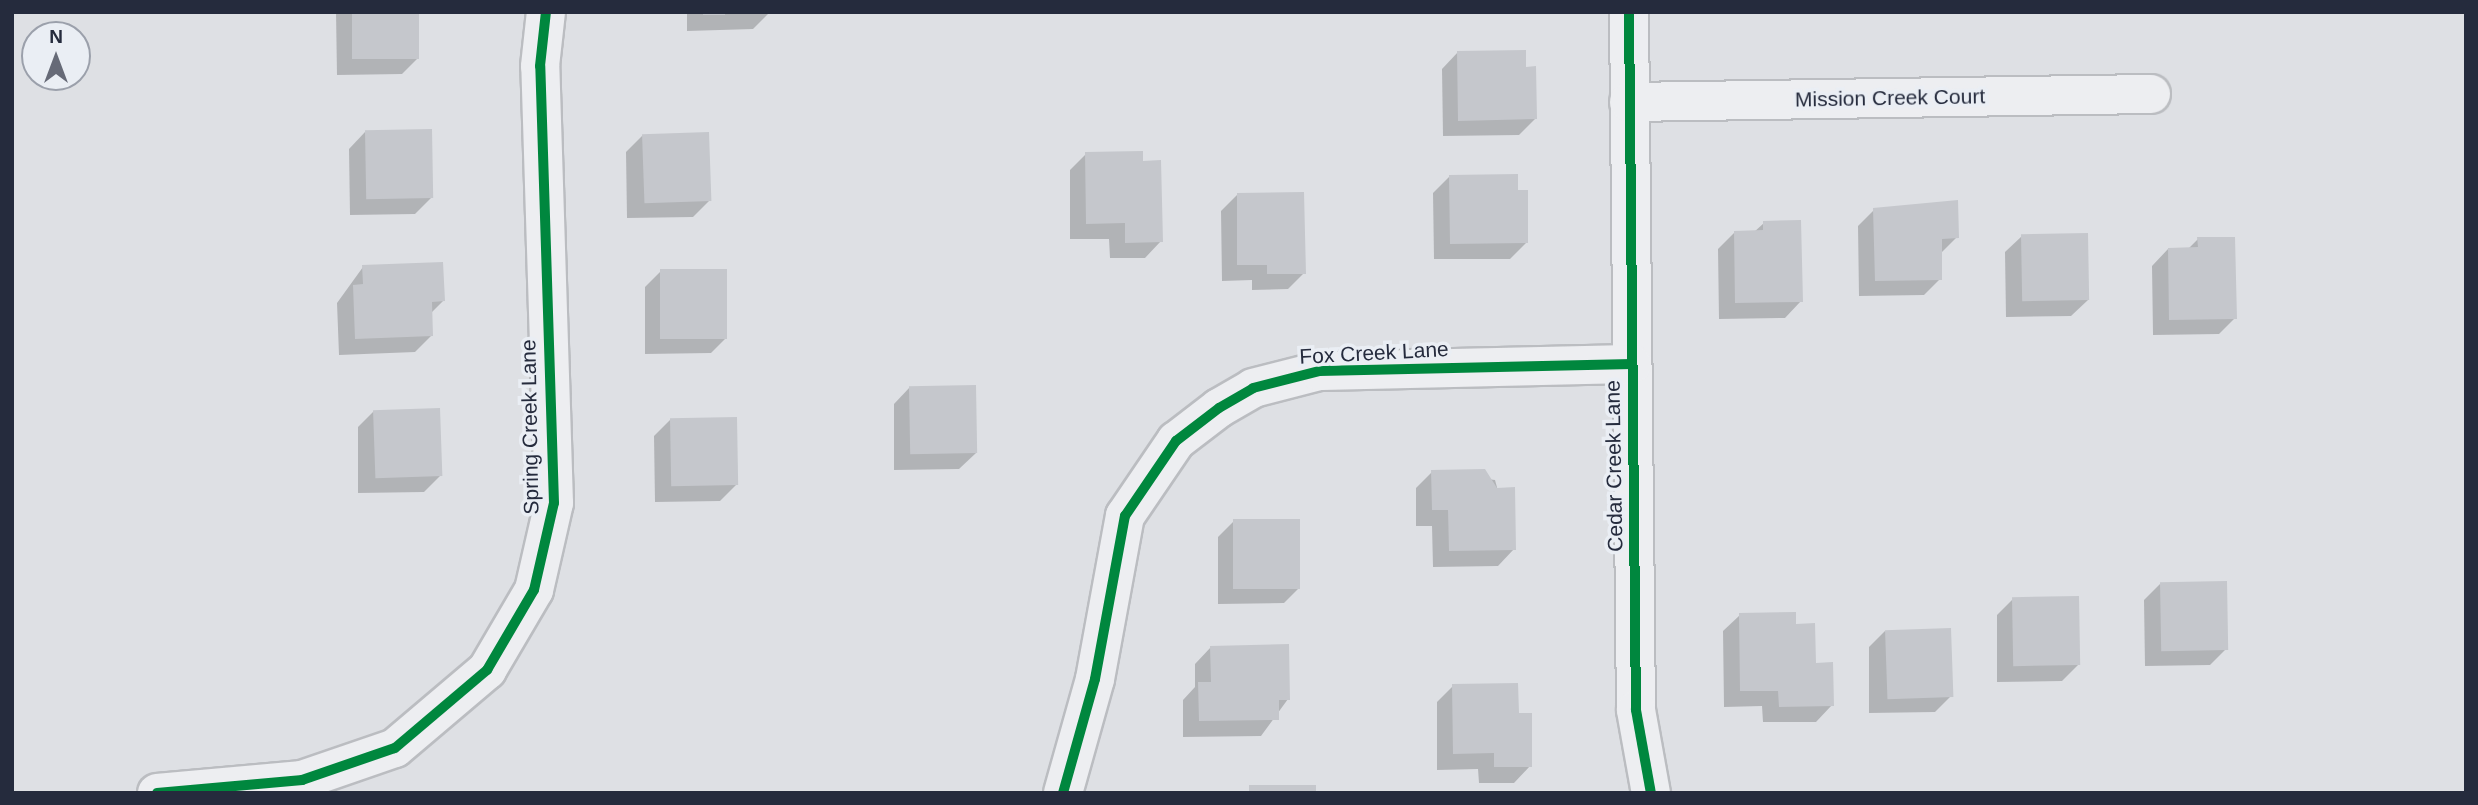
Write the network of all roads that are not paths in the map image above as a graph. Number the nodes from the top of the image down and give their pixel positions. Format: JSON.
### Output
{"nodes":[{"id":1,"x":546,"y":12,"type":"edge"},
{"id":2,"x":1629,"y":12,"type":"edge"},
{"id":3,"x":2151,"y":94,"type":"dead end"},
{"id":4,"x":1629,"y":102,"type":"junction"},
{"id":5,"x":1632,"y":364,"type":"junction"},
{"id":6,"x":157,"y":793,"type":"edge"},
{"id":7,"x":1063,"y":793,"type":"edge"},
{"id":8,"x":1651,"y":793,"type":"edge"}],
"edges":[{"from":1,"to":6,"type":"street","name":"Spring Creek Lane"},
{"from":2,"to":4,"type":"street","name":"Cedar Creek Lane"},
{"from":3,"to":4,"type":"street","name":"Mission Creek Court"},
{"from":4,"to":5,"type":"street","name":"Cedar Creek Lane"},
{"from":5,"to":7,"type":"street","name":"Fox Creek Lane"},
{"from":5,"to":8,"type":"street","name":"Cedar Creek Lane"}]}
